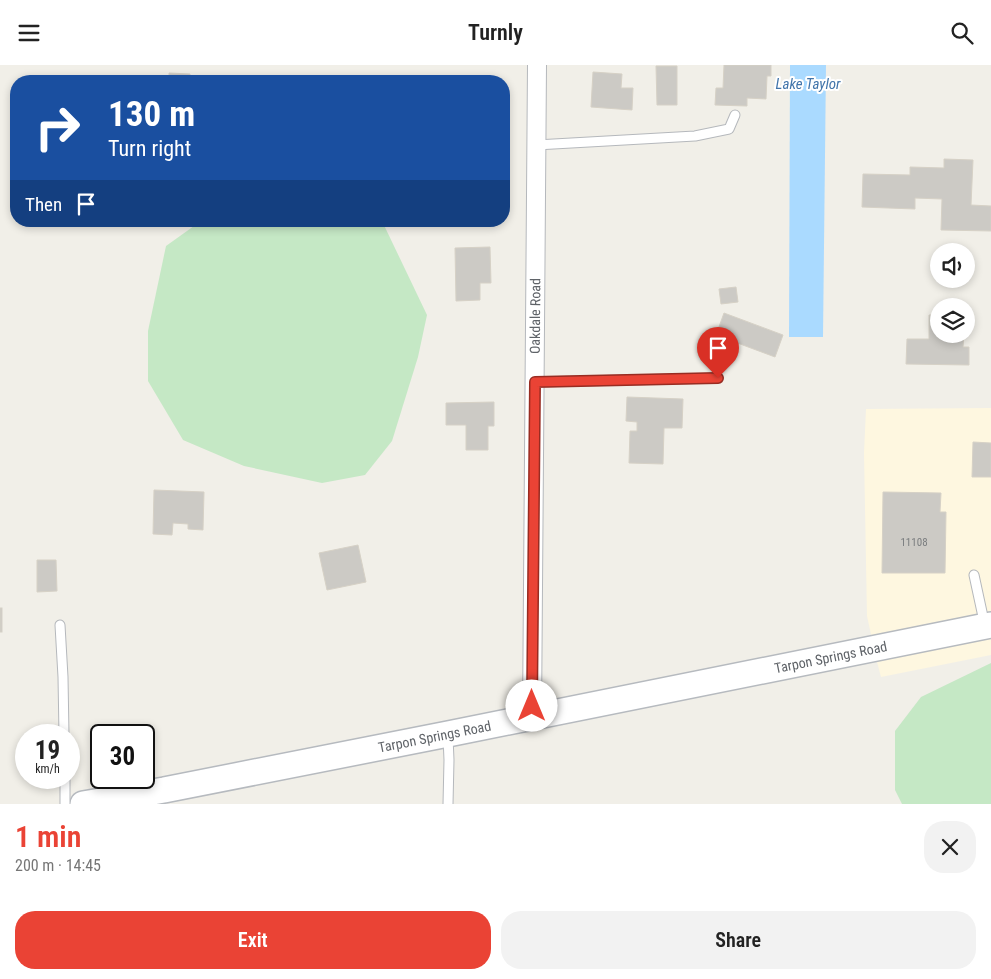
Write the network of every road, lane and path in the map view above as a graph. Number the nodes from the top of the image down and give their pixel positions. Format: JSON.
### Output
{"nodes":[{"id":1,"x":537,"y":65,"type":"edge"},
{"id":2,"x":734,"y":115,"type":"dead end"},
{"id":3,"x":536,"y":145,"type":"junction"},
{"id":4,"x":718,"y":378,"type":"dead end"},
{"id":5,"x":535,"y":382,"type":"junction"},
{"id":6,"x":974,"y":575,"type":"dead end"},
{"id":7,"x":60,"y":625,"type":"dead end"},
{"id":8,"x":988,"y":625,"type":"edge"},
{"id":9,"x":532,"y":717,"type":"junction"},
{"id":10,"x":64,"y":724,"type":"edge"},
{"id":11,"x":448,"y":734,"type":"junction"},
{"id":12,"x":65,"y":789,"type":"edge"},
{"id":13,"x":65,"y":804,"type":"edge"},
{"id":14,"x":83,"y":804,"type":"edge"},
{"id":15,"x":448,"y":804,"type":"edge"}],
"edges":[{"from":1,"to":3,"type":"street","name":"Oakdale Road"},
{"from":2,"to":3,"type":"lane"},
{"from":3,"to":5,"type":"street","name":"Oakdale Road"},
{"from":4,"to":5,"type":"lane"},
{"from":5,"to":9,"type":"street","name":"Oakdale Road"},
{"from":6,"to":8,"type":"lane"},
{"from":7,"to":10,"type":"lane"},
{"from":8,"to":9,"type":"main road","name":"Tarpon Springs Road"},
{"from":9,"to":11,"type":"main road","name":"Tarpon Springs Road"},
{"from":11,"to":14,"type":"main road","name":"Tarpon Springs Road"},
{"from":11,"to":15,"type":"lane"},
{"from":12,"to":13,"type":"lane"}]}
